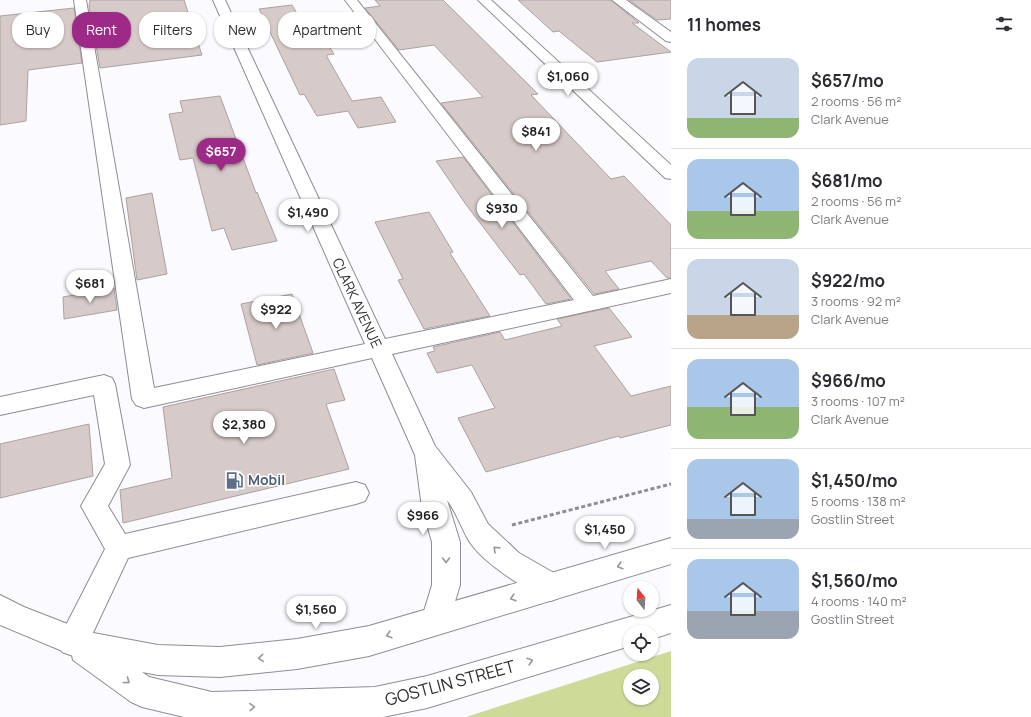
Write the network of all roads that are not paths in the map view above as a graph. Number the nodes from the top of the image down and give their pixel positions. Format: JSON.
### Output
{"nodes":[{"id":1,"x":80,"y":0,"type":"edge"},
{"id":2,"x":219,"y":0,"type":"edge"},
{"id":3,"x":351,"y":0,"type":"edge"},
{"id":4,"x":484,"y":0,"type":"edge"},
{"id":5,"x":618,"y":0,"type":"edge"},
{"id":6,"x":671,"y":38,"type":"edge"},
{"id":7,"x":671,"y":174,"type":"edge"},
{"id":8,"x":671,"y":286,"type":"edge"},
{"id":9,"x":588,"y":304,"type":"junction"},
{"id":10,"x":378,"y":349,"type":"junction"},
{"id":11,"x":0,"y":406,"type":"edge"},
{"id":12,"x":426,"y":453,"type":"junction"},
{"id":13,"x":356,"y":493,"type":"dead end"},
{"id":14,"x":119,"y":548,"type":"junction"},
{"id":15,"x":671,"y":551,"type":"edge"},
{"id":16,"x":551,"y":587,"type":"junction"},
{"id":17,"x":0,"y":609,"type":"edge"},
{"id":18,"x":671,"y":619,"type":"edge"},
{"id":19,"x":436,"y":621,"type":"junction"},
{"id":20,"x":73,"y":641,"type":"junction"},
{"id":21,"x":297,"y":711,"type":"edge"}],
"edges":[{"from":1,"to":10,"type":"street"},
{"from":2,"to":10,"type":"street","name":"CLARK AVENUE"},
{"from":3,"to":9,"type":"street"},
{"from":4,"to":7,"type":"street"},
{"from":5,"to":6,"type":"street"},
{"from":8,"to":9,"type":"street"},
{"from":9,"to":10,"type":"street"},
{"from":10,"to":12,"type":"street","name":"CLARK AVENUE"},
{"from":11,"to":14,"type":"street"},
{"from":16,"to":12,"type":"street","name":"CLARK AVENUE","one_way":true},
{"from":12,"to":19,"type":"street","name":"CLARK AVENUE","one_way":true},
{"from":13,"to":14,"type":"street"},
{"from":14,"to":20,"type":"street"},
{"from":15,"to":16,"type":"street","name":"GOSTLIN STREET","one_way":true},
{"from":16,"to":19,"type":"street","name":"GOSTLIN STREET","one_way":true},
{"from":17,"to":20,"type":"street","name":"GOSTLIN STREET"},
{"from":21,"to":18,"type":"street","name":"GOSTLIN STREET","one_way":true},
{"from":19,"to":20,"type":"street","name":"GOSTLIN STREET","one_way":true},
{"from":20,"to":21,"type":"street","name":"GOSTLIN STREET","one_way":true}]}
